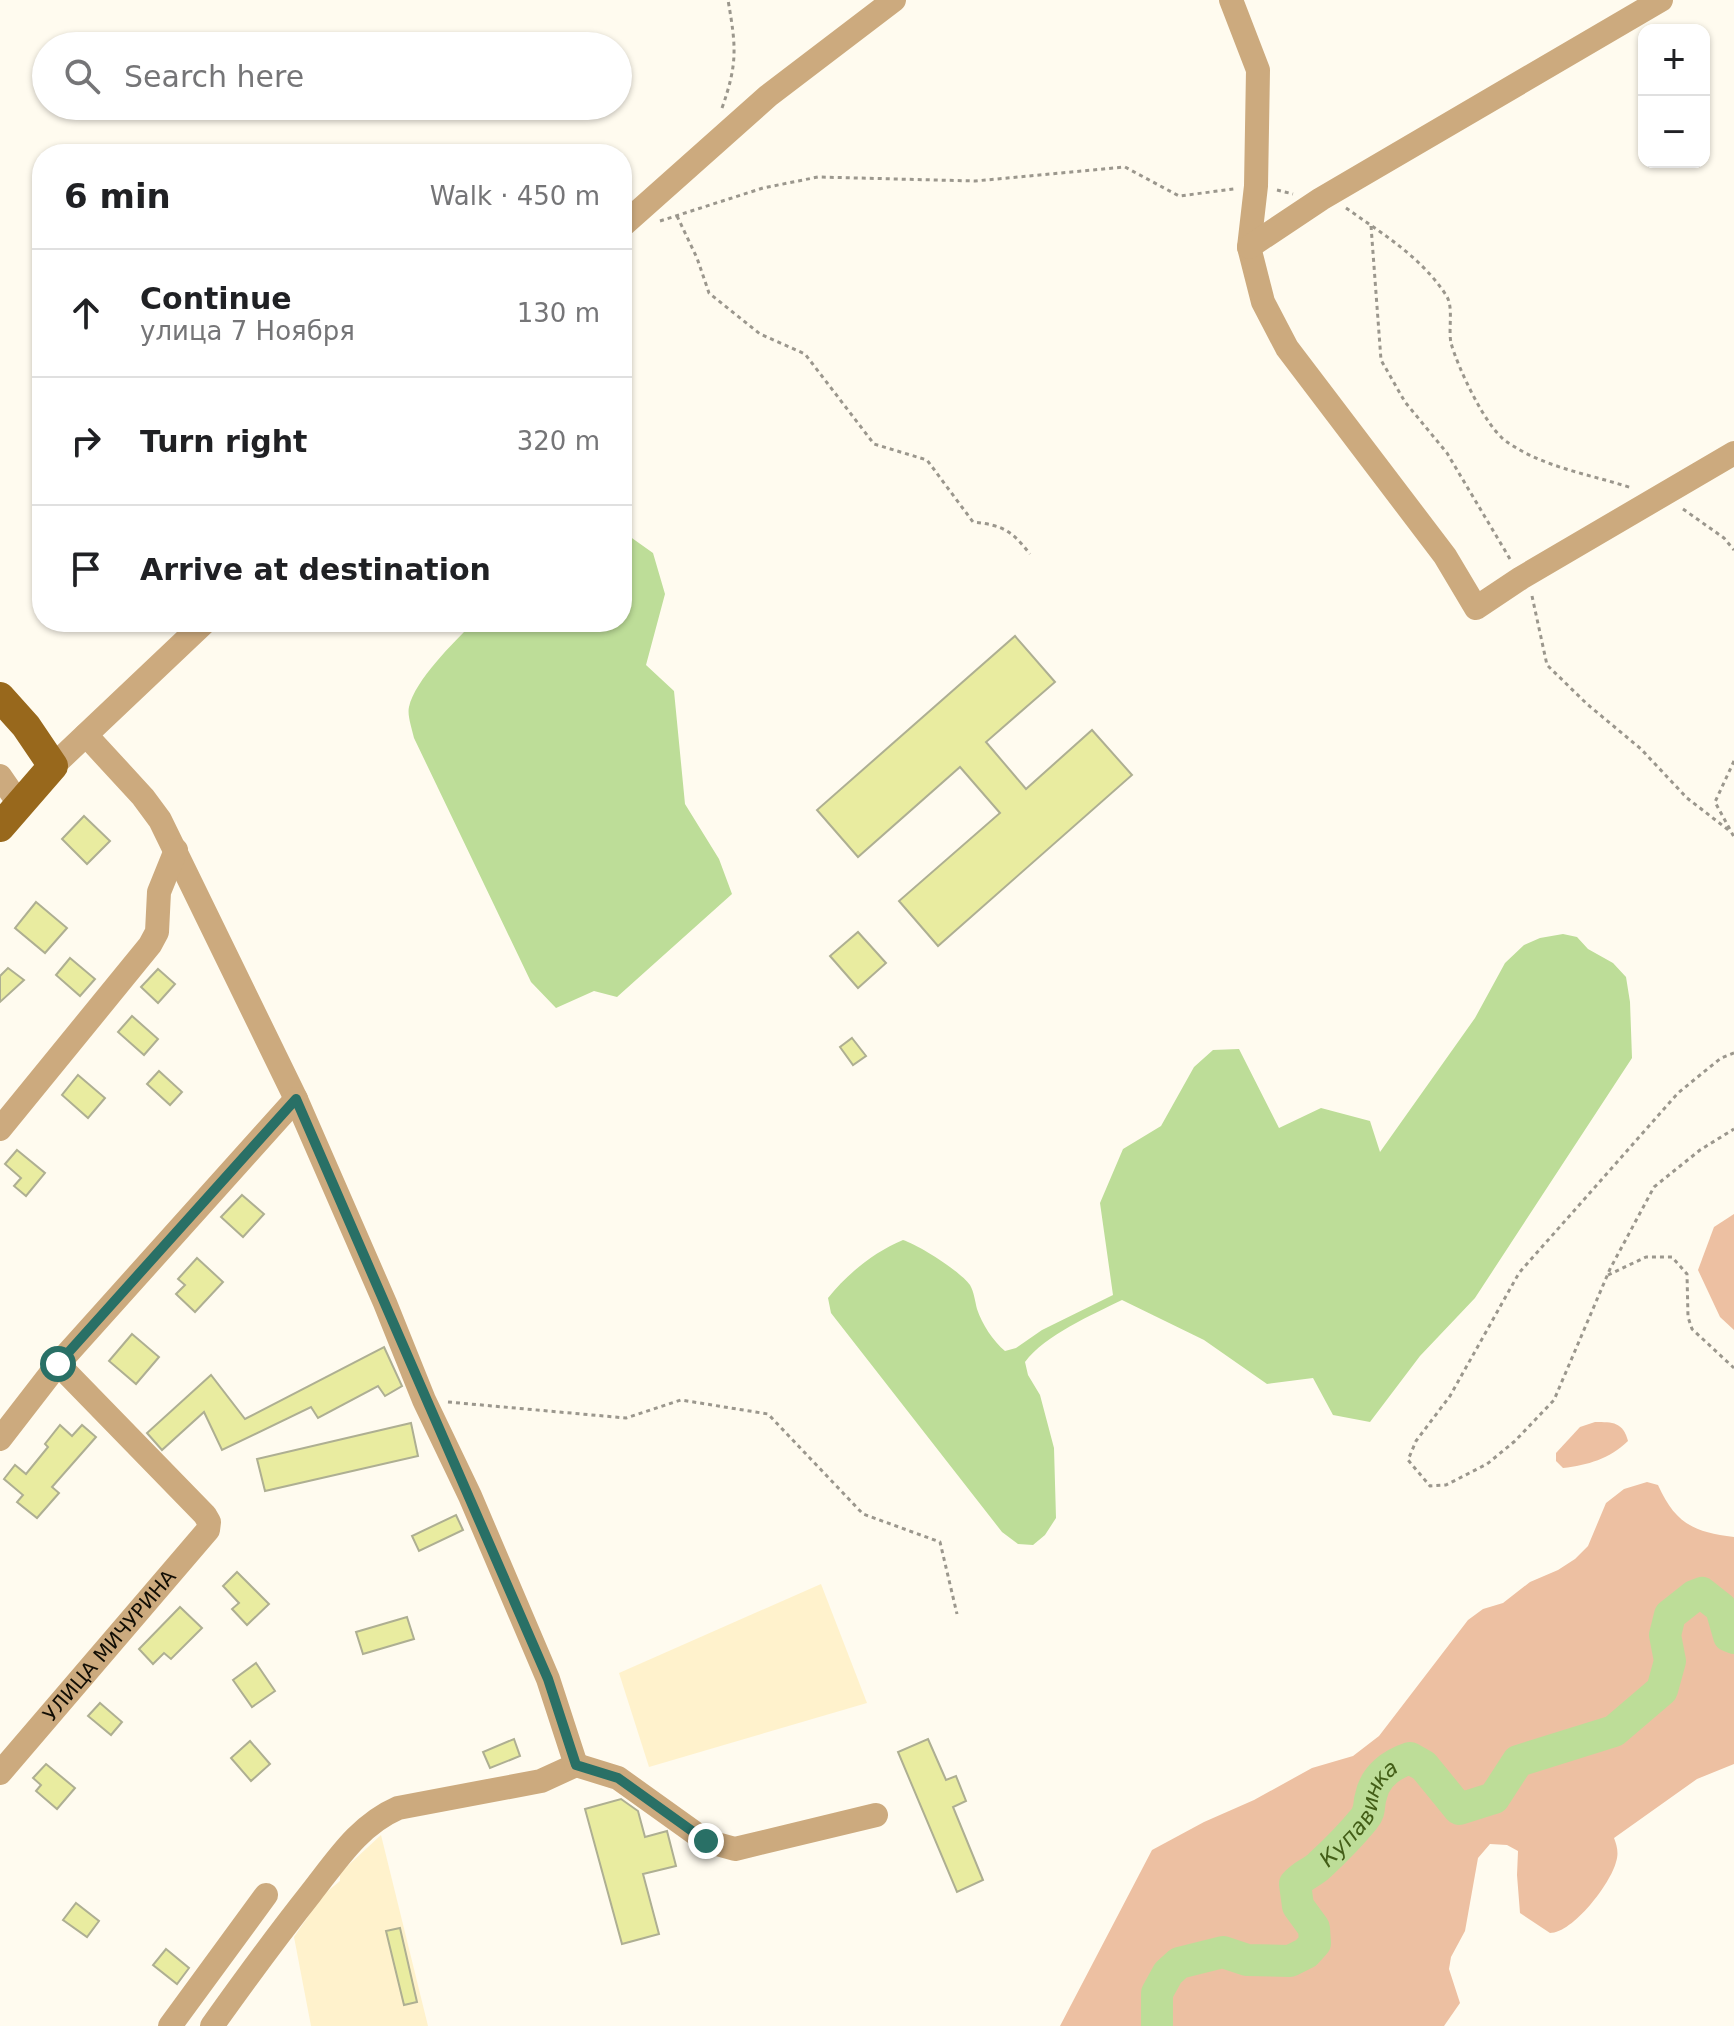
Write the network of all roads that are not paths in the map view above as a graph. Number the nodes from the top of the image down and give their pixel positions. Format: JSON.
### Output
{"nodes":[{"id":1,"x":894,"y":0,"type":"edge"},
{"id":2,"x":1231,"y":0,"type":"edge"},
{"id":3,"x":1661,"y":0,"type":"edge"},
{"id":4,"x":632,"y":217,"type":"edge"},
{"id":5,"x":1249,"y":247,"type":"junction"},
{"id":6,"x":1734,"y":453,"type":"edge"},
{"id":7,"x":194,"y":632,"type":"edge"},
{"id":8,"x":0,"y":697,"type":"edge"},
{"id":9,"x":86,"y":735,"type":"junction"},
{"id":10,"x":53,"y":766,"type":"junction"},
{"id":11,"x":0,"y":776,"type":"edge"},
{"id":12,"x":10,"y":816,"type":"edge"},
{"id":13,"x":176,"y":850,"type":"junction"},
{"id":14,"x":296,"y":1099,"type":"junction"},
{"id":15,"x":0,"y":1129,"type":"edge"},
{"id":16,"x":58,"y":1364,"type":"junction"},
{"id":17,"x":0,"y":1439,"type":"edge"},
{"id":18,"x":576,"y":1765,"type":"junction"},
{"id":19,"x":0,"y":1773,"type":"edge"},
{"id":20,"x":876,"y":1815,"type":"dead end"},
{"id":21,"x":266,"y":1895,"type":"dead end"},
{"id":22,"x":170,"y":2026,"type":"edge"},
{"id":23,"x":212,"y":2026,"type":"edge"}],
"edges":[{"from":1,"to":4,"type":"street"},
{"from":2,"to":5,"type":"street"},
{"from":3,"to":5,"type":"street"},
{"from":5,"to":6,"type":"street"},
{"from":7,"to":9,"type":"street"},
{"from":8,"to":10,"type":"main road"},
{"from":9,"to":10,"type":"street"},
{"from":9,"to":13,"type":"street"},
{"from":10,"to":12,"type":"main road"},
{"from":11,"to":12,"type":"street"},
{"from":13,"to":14,"type":"street"},
{"from":13,"to":15,"type":"street"},
{"from":14,"to":16,"type":"street"},
{"from":14,"to":18,"type":"street"},
{"from":16,"to":17,"type":"street"},
{"from":16,"to":19,"type":"street","name":"УЛИЦА МИЧУРИНА"},
{"from":18,"to":20,"type":"street"},
{"from":18,"to":23,"type":"street"},
{"from":21,"to":22,"type":"street"}]}
